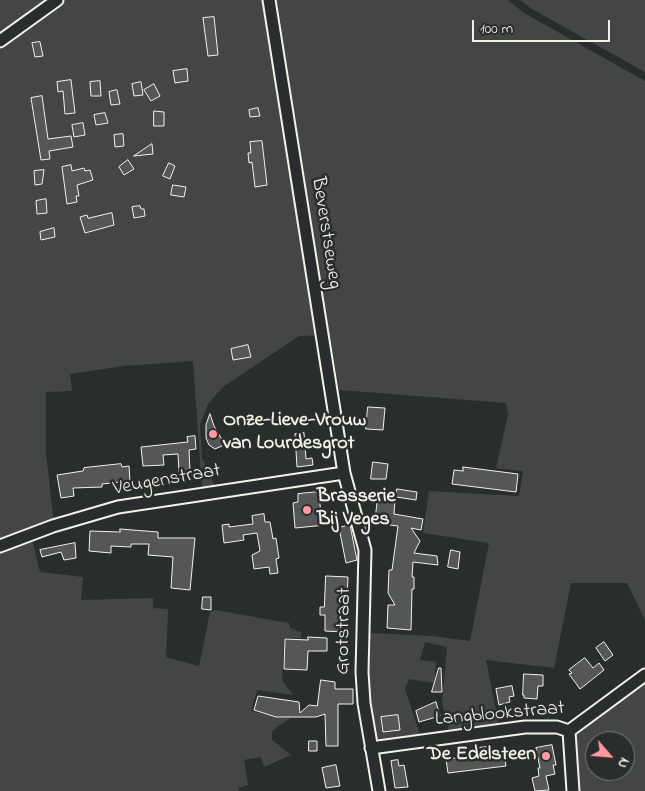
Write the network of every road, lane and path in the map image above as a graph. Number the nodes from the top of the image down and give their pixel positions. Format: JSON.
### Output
{"nodes":[{"id":1,"x":57,"y":0,"type":"edge"},
{"id":2,"x":269,"y":0,"type":"edge"},
{"id":3,"x":0,"y":41,"type":"edge"},
{"id":4,"x":344,"y":473,"type":"junction"},
{"id":5,"x":0,"y":546,"type":"edge"},
{"id":6,"x":645,"y":675,"type":"edge"},
{"id":7,"x":569,"y":731,"type":"junction"},
{"id":8,"x":371,"y":748,"type":"junction"},
{"id":9,"x":379,"y":791,"type":"edge"},
{"id":10,"x":573,"y":791,"type":"edge"}],
"edges":[{"from":1,"to":3,"type":"street"},
{"from":2,"to":4,"type":"street","name":"Beverstseweg"},
{"from":4,"to":5,"type":"street","name":"Veugenstraat"},
{"from":4,"to":8,"type":"street","name":"Grotstraat"},
{"from":6,"to":7,"type":"street","name":"Langblookstraat"},
{"from":7,"to":8,"type":"street","name":"Langblookstraat"},
{"from":7,"to":10,"type":"street"},
{"from":8,"to":9,"type":"street","name":"Grotstraat"}]}
